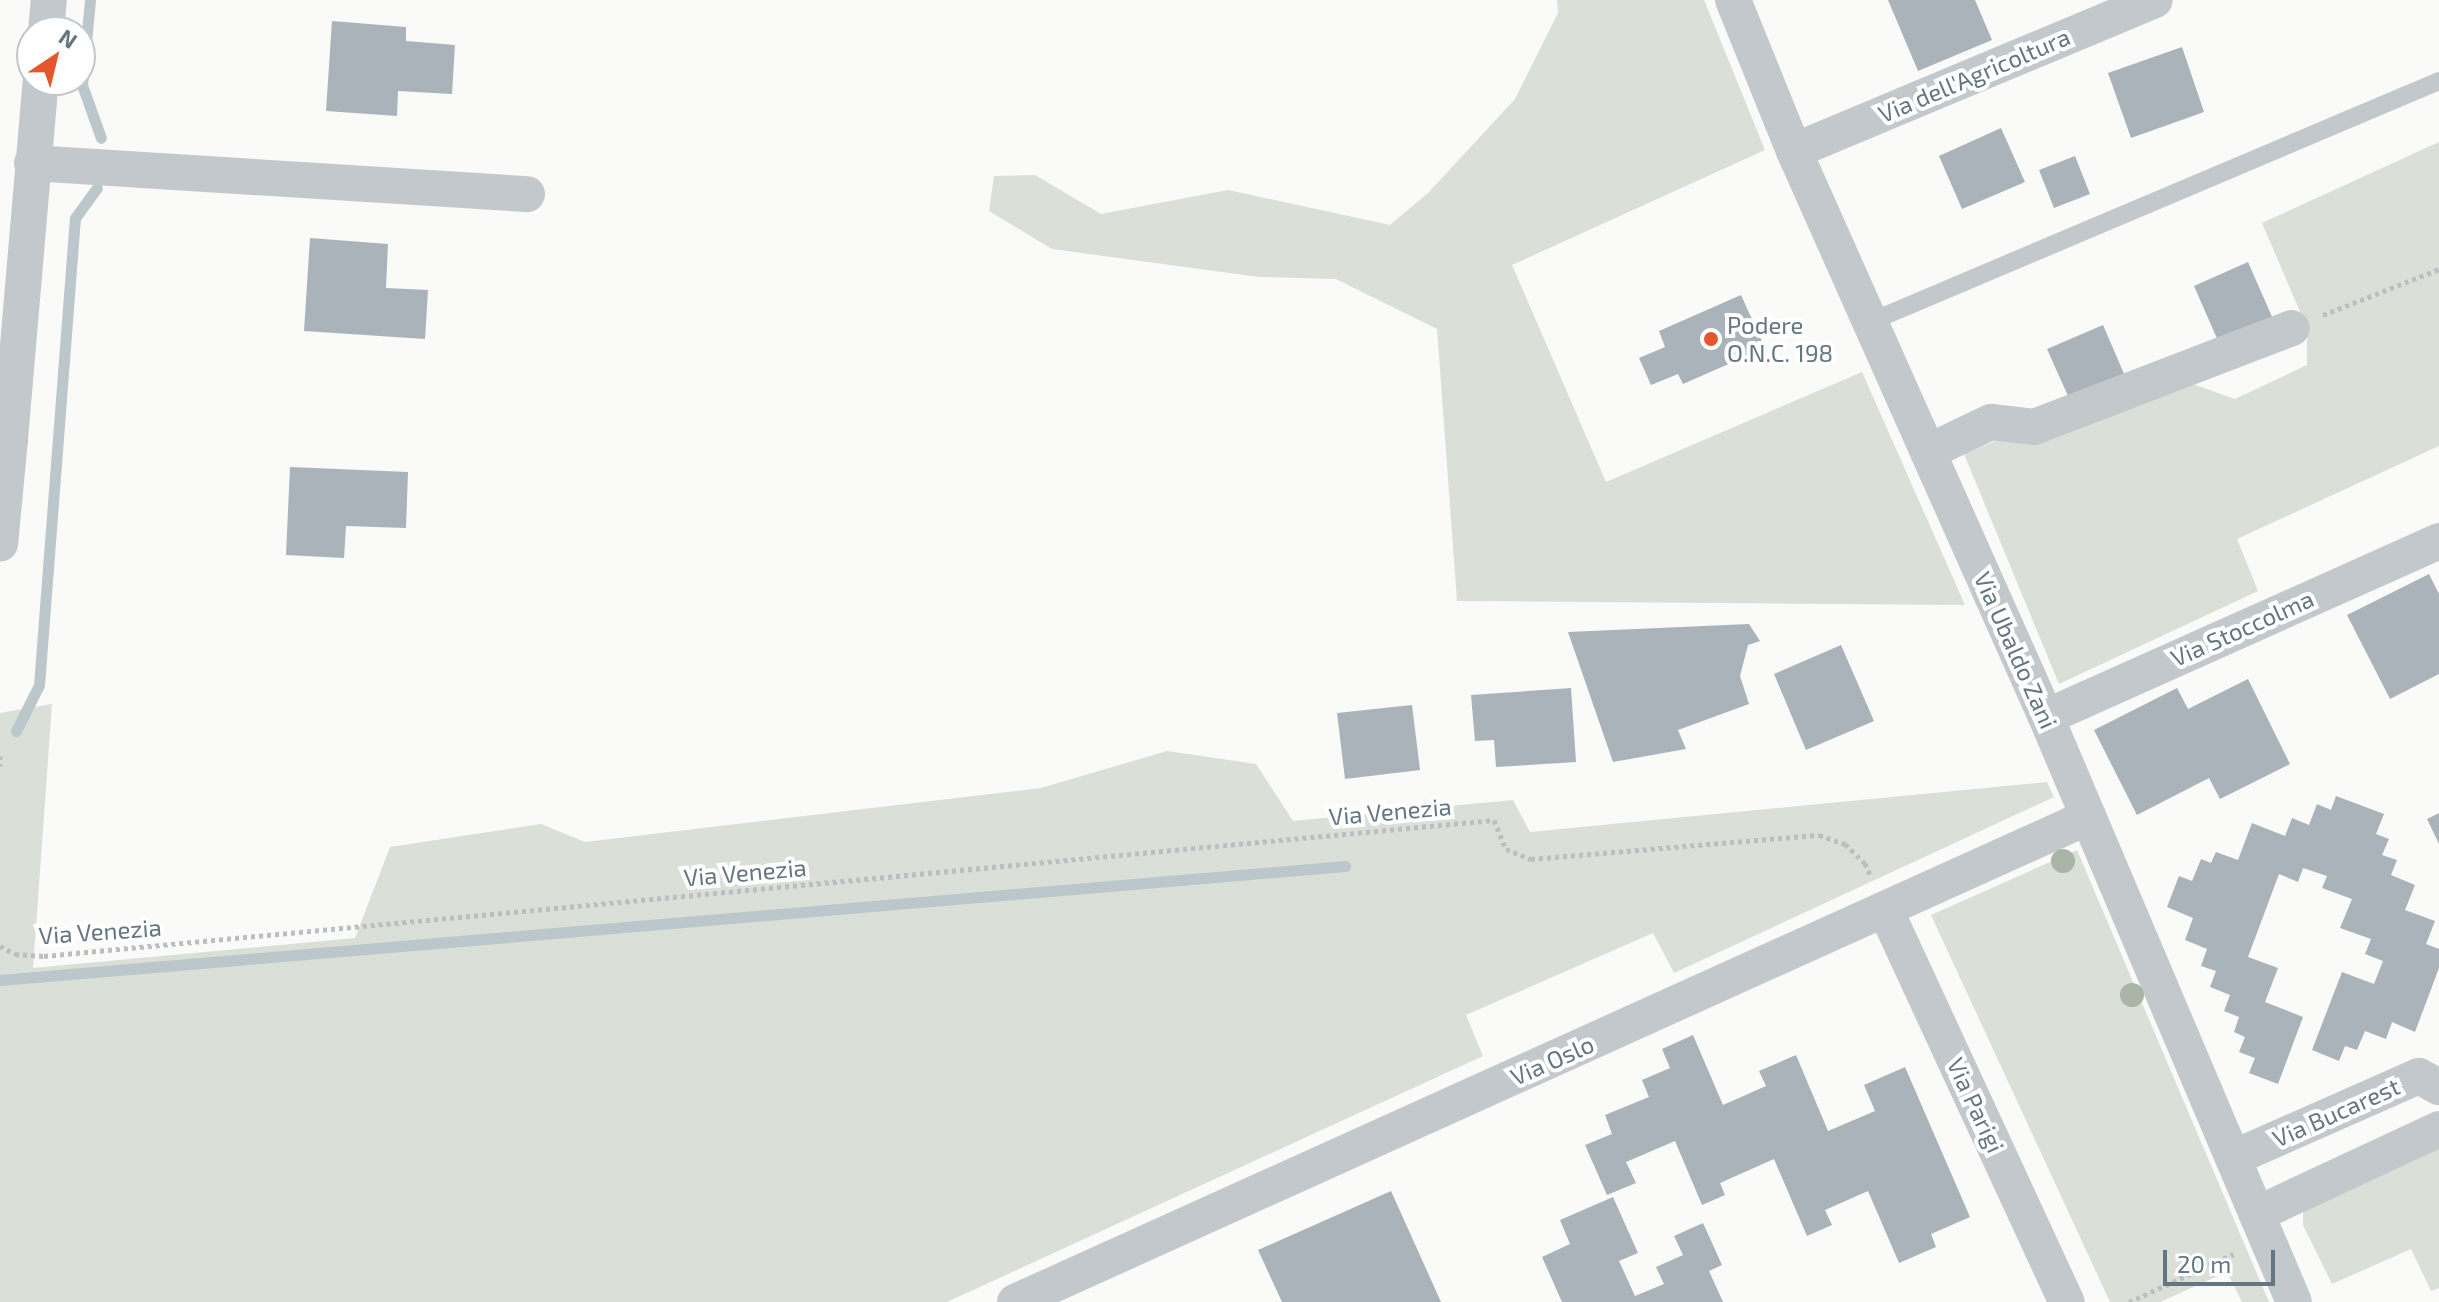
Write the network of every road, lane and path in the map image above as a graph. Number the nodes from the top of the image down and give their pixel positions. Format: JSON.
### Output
{"nodes":[{"id":1,"x":1733,"y":0,"type":"edge"},
{"id":2,"x":2155,"y":0,"type":"edge"},
{"id":3,"x":2439,"y":81,"type":"edge"},
{"id":4,"x":39,"y":96,"type":"edge"},
{"id":5,"x":1794,"y":151,"type":"junction"},
{"id":6,"x":32,"y":163,"type":"junction"},
{"id":7,"x":527,"y":194,"type":"dead end"},
{"id":8,"x":2439,"y":269,"type":"edge"},
{"id":9,"x":1870,"y":322,"type":"junction"},
{"id":10,"x":2292,"y":328,"type":"joint"},
{"id":11,"x":5,"y":438,"type":"edge"},
{"id":12,"x":1928,"y":452,"type":"junction"},
{"id":13,"x":2439,"y":541,"type":"edge"},
{"id":14,"x":0,"y":544,"type":"edge"},
{"id":15,"x":2046,"y":717,"type":"junction"},
{"id":16,"x":0,"y":756,"type":"edge"},
{"id":17,"x":0,"y":766,"type":"edge"},
{"id":18,"x":2088,"y":817,"type":"junction"},
{"id":19,"x":1885,"y":909,"type":"junction"},
{"id":20,"x":0,"y":946,"type":"edge"},
{"id":21,"x":2439,"y":1087,"type":"edge"},
{"id":22,"x":2439,"y":1129,"type":"edge"},
{"id":23,"x":2233,"y":1158,"type":"junction"},
{"id":24,"x":2257,"y":1214,"type":"junction"},
{"id":25,"x":2237,"y":1252,"type":"dead end"},
{"id":26,"x":1015,"y":1302,"type":"edge"},
{"id":27,"x":2067,"y":1302,"type":"edge"},
{"id":28,"x":2129,"y":1302,"type":"edge"},
{"id":29,"x":2294,"y":1302,"type":"edge"}],
"edges":[{"from":1,"to":5,"type":"street","name":"Via Ubaldo Zani"},
{"from":2,"to":5,"type":"street","name":"Via dell'Agricoltura"},
{"from":3,"to":9,"type":"lane"},
{"from":4,"to":6,"type":"street"},
{"from":5,"to":9,"type":"street","name":"Via Ubaldo Zani"},
{"from":6,"to":7,"type":"street"},
{"from":6,"to":11,"type":"street"},
{"from":8,"to":10,"type":"path"},
{"from":9,"to":12,"type":"street","name":"Via Ubaldo Zani"},
{"from":10,"to":12,"type":"street"},
{"from":11,"to":14,"type":"street"},
{"from":12,"to":15,"type":"street","name":"Via Ubaldo Zani"},
{"from":13,"to":15,"type":"street","name":"Via Stoccolma"},
{"from":15,"to":18,"type":"street","name":"Via Ubaldo Zani"},
{"from":16,"to":17,"type":"path"},
{"from":18,"to":19,"type":"street","name":"Via Oslo"},
{"from":18,"to":23,"type":"street","name":"Via Ubaldo Zani"},
{"from":19,"to":20,"type":"path","name":"Via Venezia"},
{"from":19,"to":26,"type":"street","name":"Via Oslo"},
{"from":19,"to":27,"type":"street","name":"Via Parigi"},
{"from":21,"to":23,"type":"street","name":"Via Bucarest"},
{"from":22,"to":24,"type":"street"},
{"from":23,"to":24,"type":"street","name":"Via Ubaldo Zani"},
{"from":24,"to":29,"type":"street","name":"Via Ubaldo Zani"},
{"from":25,"to":28,"type":"path"}]}
